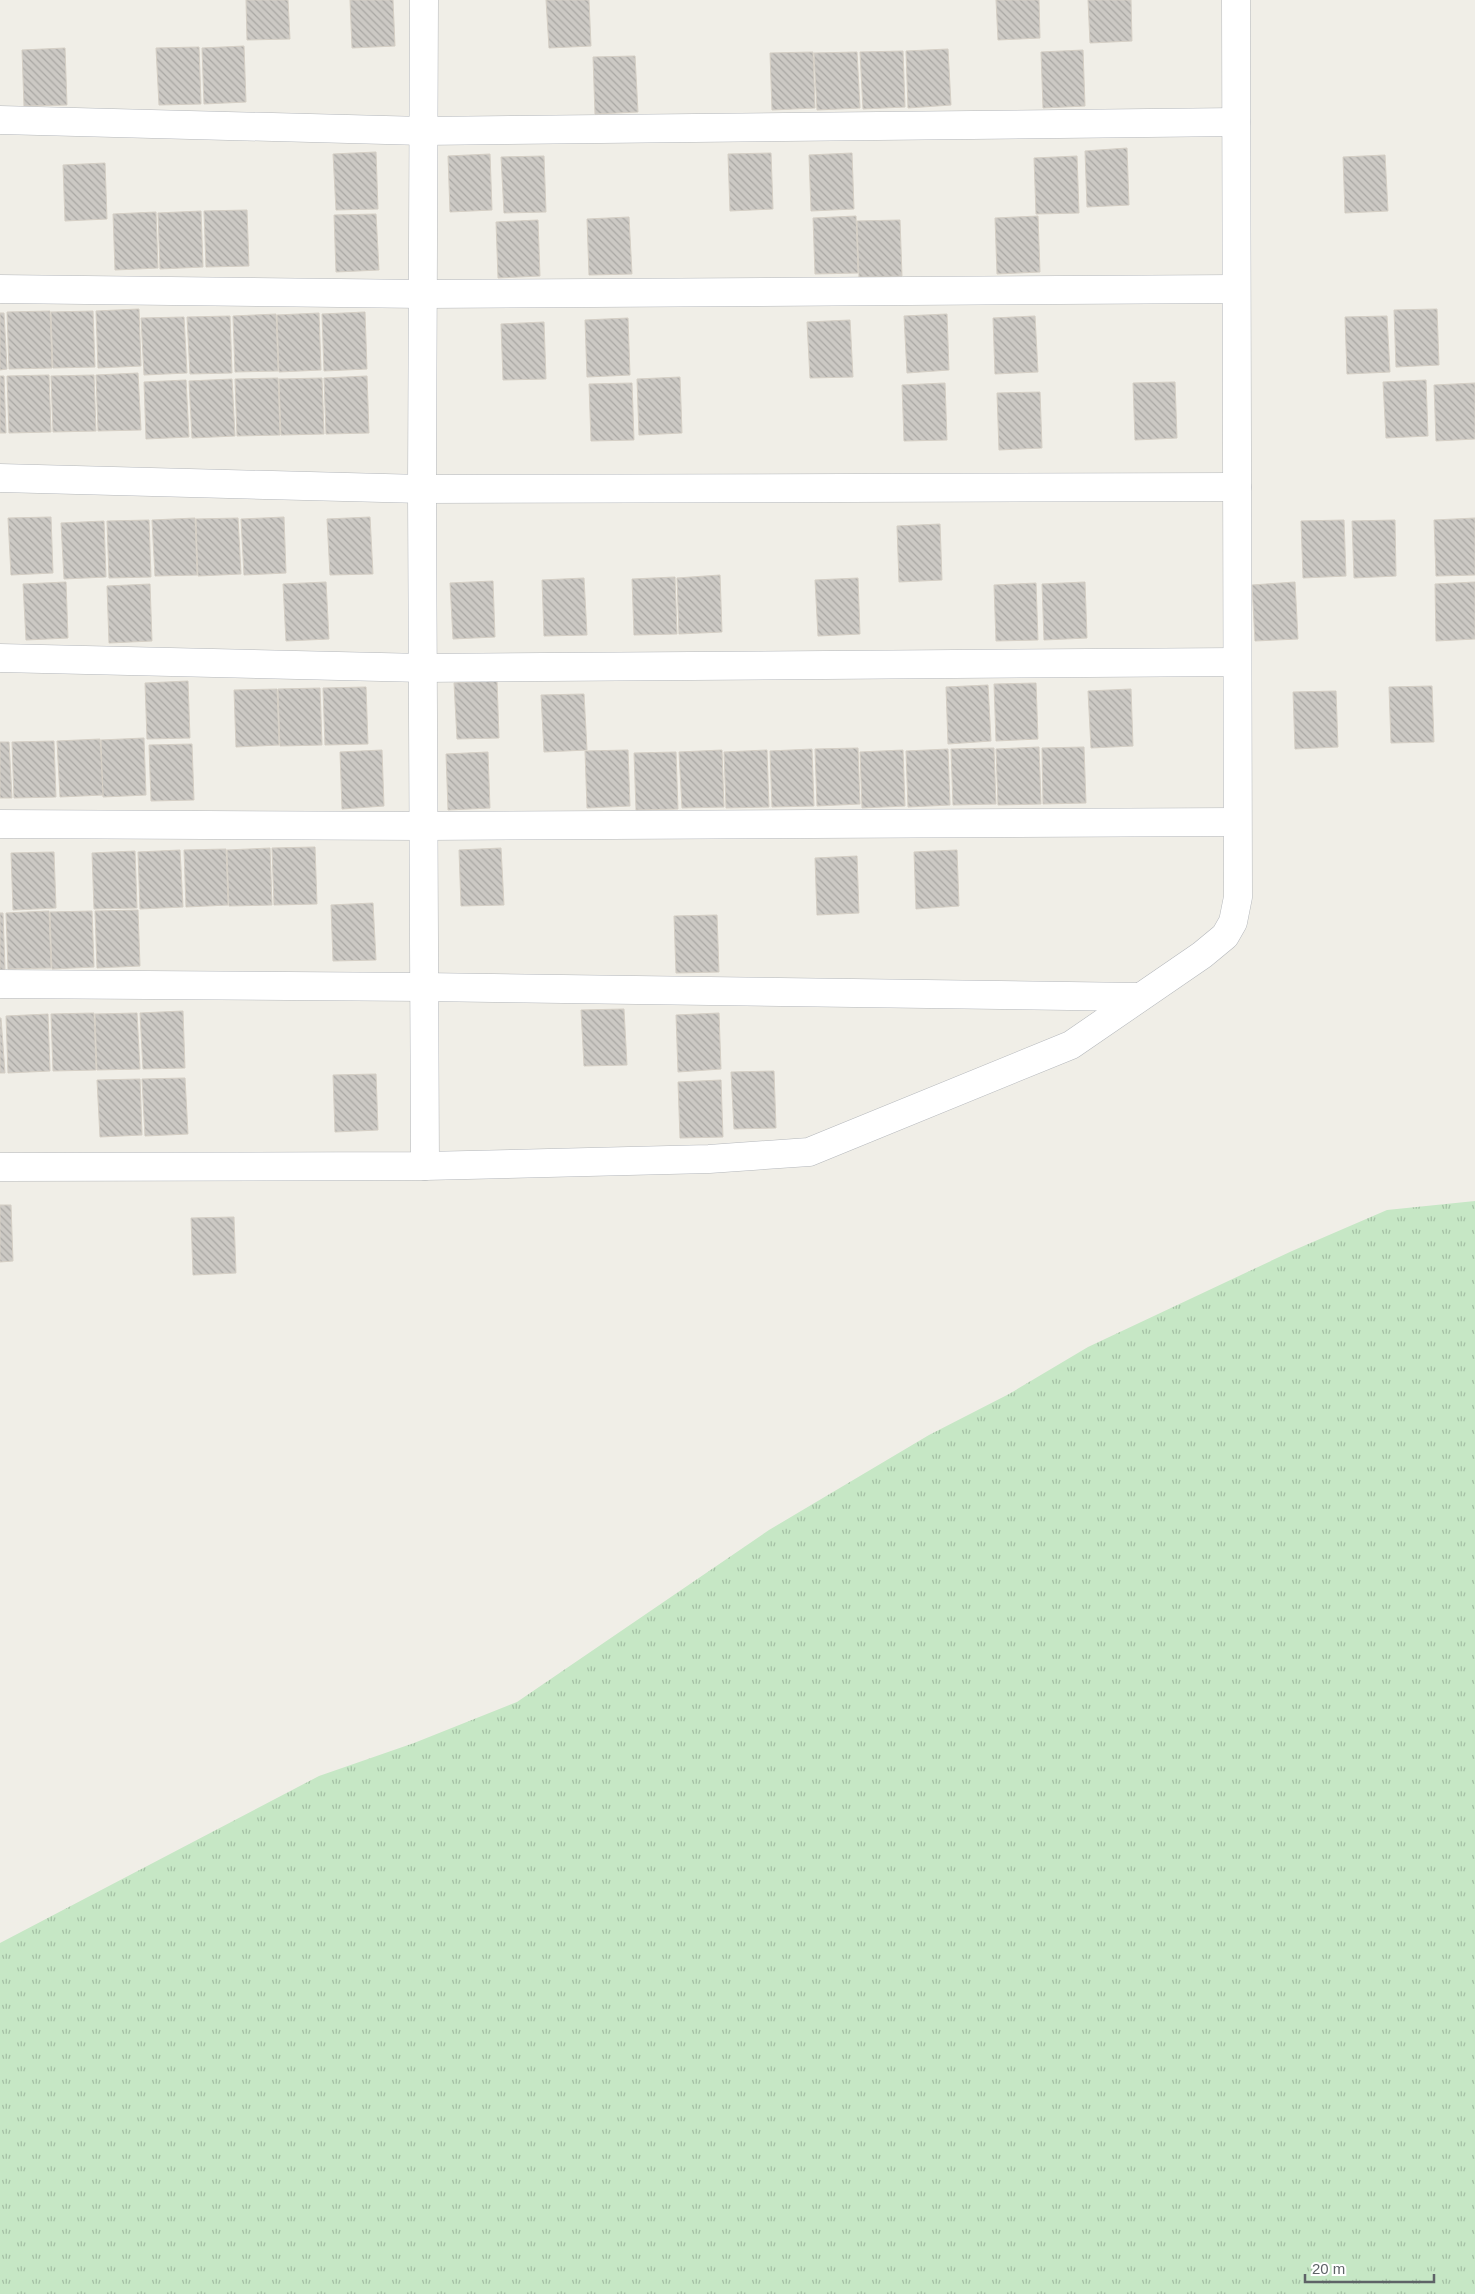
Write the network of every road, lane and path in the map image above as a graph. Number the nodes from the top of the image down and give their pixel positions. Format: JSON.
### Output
{"nodes":[{"id":1,"x":424,"y":0,"type":"edge"},
{"id":2,"x":1236,"y":0,"type":"edge"},
{"id":3,"x":0,"y":120,"type":"edge"},
{"id":4,"x":1236,"y":122,"type":"junction"},
{"id":5,"x":423,"y":131,"type":"junction"},
{"id":6,"x":0,"y":289,"type":"edge"},
{"id":7,"x":1236,"y":289,"type":"junction"},
{"id":8,"x":423,"y":294,"type":"junction"},
{"id":9,"x":0,"y":478,"type":"edge"},
{"id":10,"x":1237,"y":487,"type":"junction"},
{"id":11,"x":422,"y":489,"type":"junction"},
{"id":12,"x":0,"y":658,"type":"edge"},
{"id":13,"x":1236,"y":662,"type":"junction"},
{"id":14,"x":423,"y":668,"type":"junction"},
{"id":15,"x":1236,"y":822,"type":"junction"},
{"id":16,"x":0,"y":824,"type":"edge"},
{"id":17,"x":423,"y":826,"type":"junction"},
{"id":18,"x":0,"y":984,"type":"edge"},
{"id":19,"x":424,"y":987,"type":"junction"},
{"id":20,"x":1139,"y":997,"type":"junction"},
{"id":21,"x":424,"y":1166,"type":"junction"},
{"id":22,"x":0,"y":1167,"type":"edge"}],
"edges":[{"from":1,"to":5,"type":"street"},
{"from":2,"to":4,"type":"street"},
{"from":3,"to":5,"type":"street"},
{"from":4,"to":5,"type":"street"},
{"from":4,"to":7,"type":"street"},
{"from":5,"to":8,"type":"street"},
{"from":6,"to":8,"type":"street"},
{"from":7,"to":8,"type":"street"},
{"from":7,"to":10,"type":"street"},
{"from":8,"to":11,"type":"street"},
{"from":9,"to":11,"type":"street"},
{"from":10,"to":11,"type":"street"},
{"from":10,"to":13,"type":"street"},
{"from":11,"to":14,"type":"street"},
{"from":12,"to":14,"type":"street"},
{"from":13,"to":14,"type":"street"},
{"from":13,"to":15,"type":"street"},
{"from":14,"to":17,"type":"street"},
{"from":15,"to":17,"type":"street"},
{"from":15,"to":20,"type":"street"},
{"from":16,"to":17,"type":"street"},
{"from":17,"to":19,"type":"street"},
{"from":18,"to":19,"type":"street"},
{"from":19,"to":20,"type":"street"},
{"from":19,"to":21,"type":"street"},
{"from":20,"to":21,"type":"street"},
{"from":21,"to":22,"type":"street"}]}
